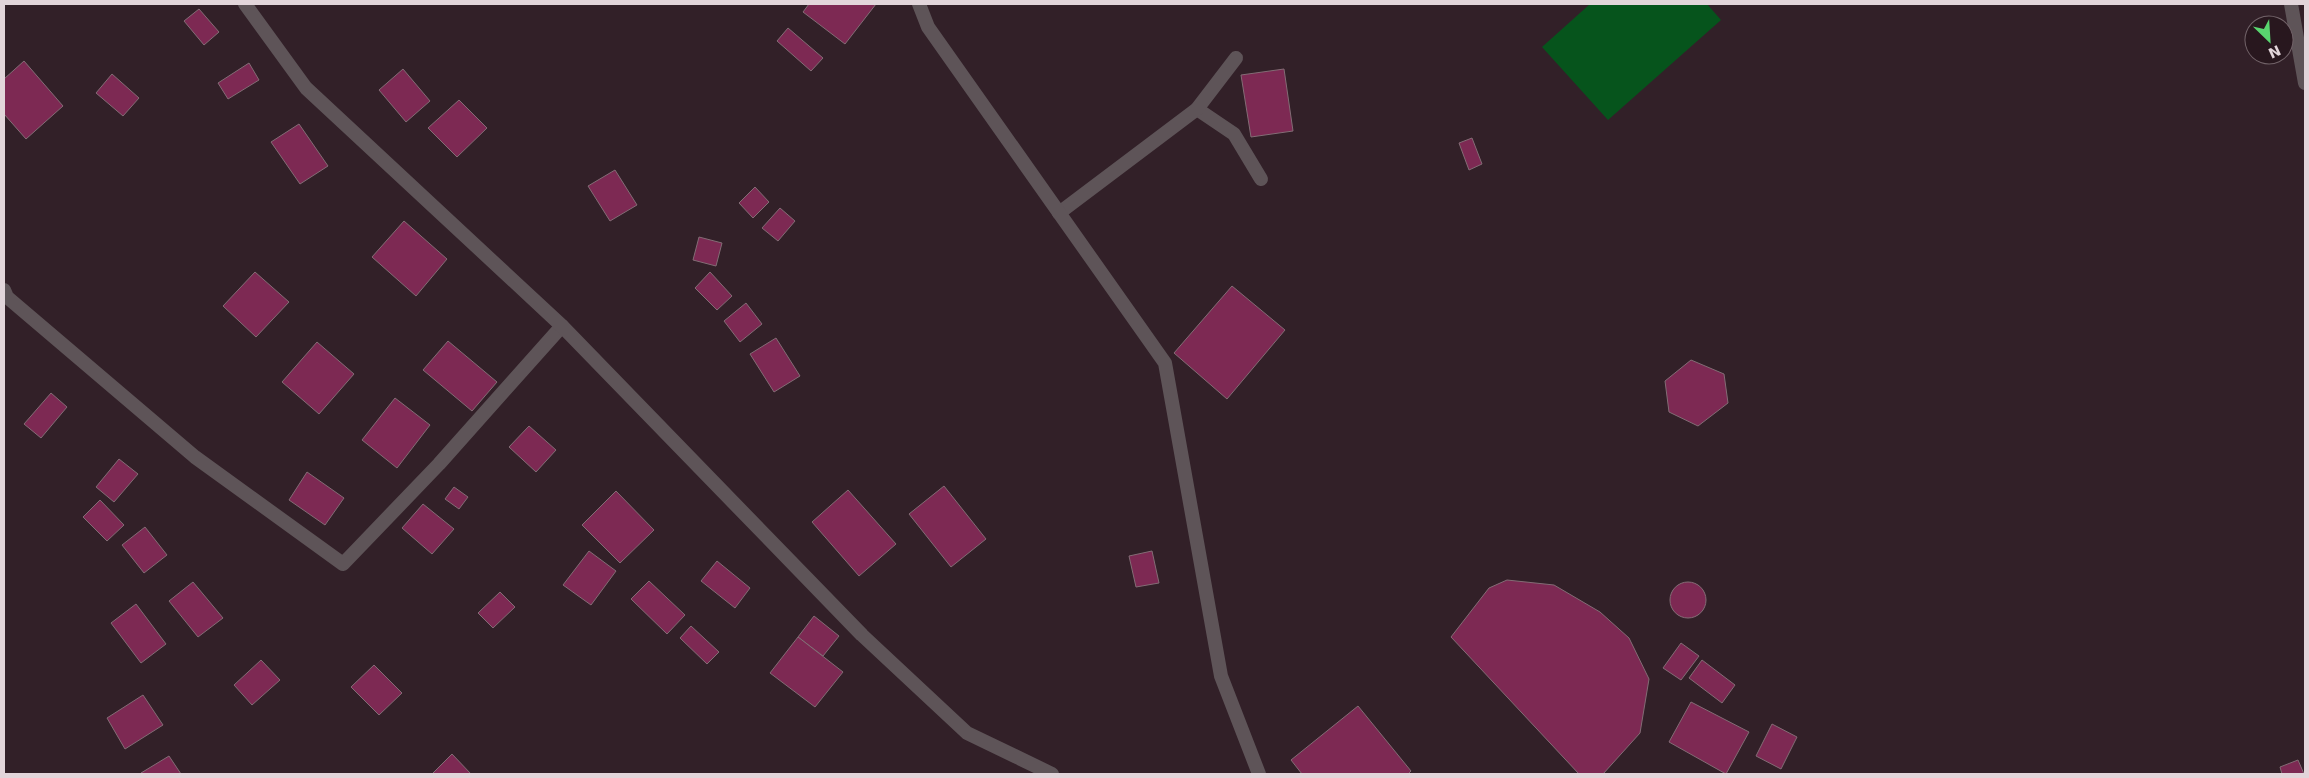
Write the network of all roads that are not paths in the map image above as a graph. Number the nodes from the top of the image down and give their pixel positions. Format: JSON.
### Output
{"nodes":[{"id":1,"x":244,"y":4,"type":"edge"},
{"id":2,"x":919,"y":4,"type":"edge"},
{"id":3,"x":2291,"y":4,"type":"edge"},
{"id":4,"x":1236,"y":58,"type":"dead end"},
{"id":5,"x":2305,"y":83,"type":"edge"},
{"id":6,"x":1197,"y":109,"type":"junction"},
{"id":7,"x":1261,"y":179,"type":"dead end"},
{"id":8,"x":1060,"y":213,"type":"junction"},
{"id":9,"x":4,"y":290,"type":"edge"},
{"id":10,"x":562,"y":326,"type":"junction"},
{"id":11,"x":1052,"y":774,"type":"edge"},
{"id":12,"x":1259,"y":774,"type":"edge"}],
"edges":[{"from":1,"to":10,"type":"street"},
{"from":2,"to":8,"type":"street"},
{"from":3,"to":5,"type":"street"},
{"from":4,"to":6,"type":"street"},
{"from":6,"to":7,"type":"street"},
{"from":6,"to":8,"type":"street"},
{"from":8,"to":12,"type":"street"},
{"from":9,"to":10,"type":"street"},
{"from":10,"to":11,"type":"street"}]}
